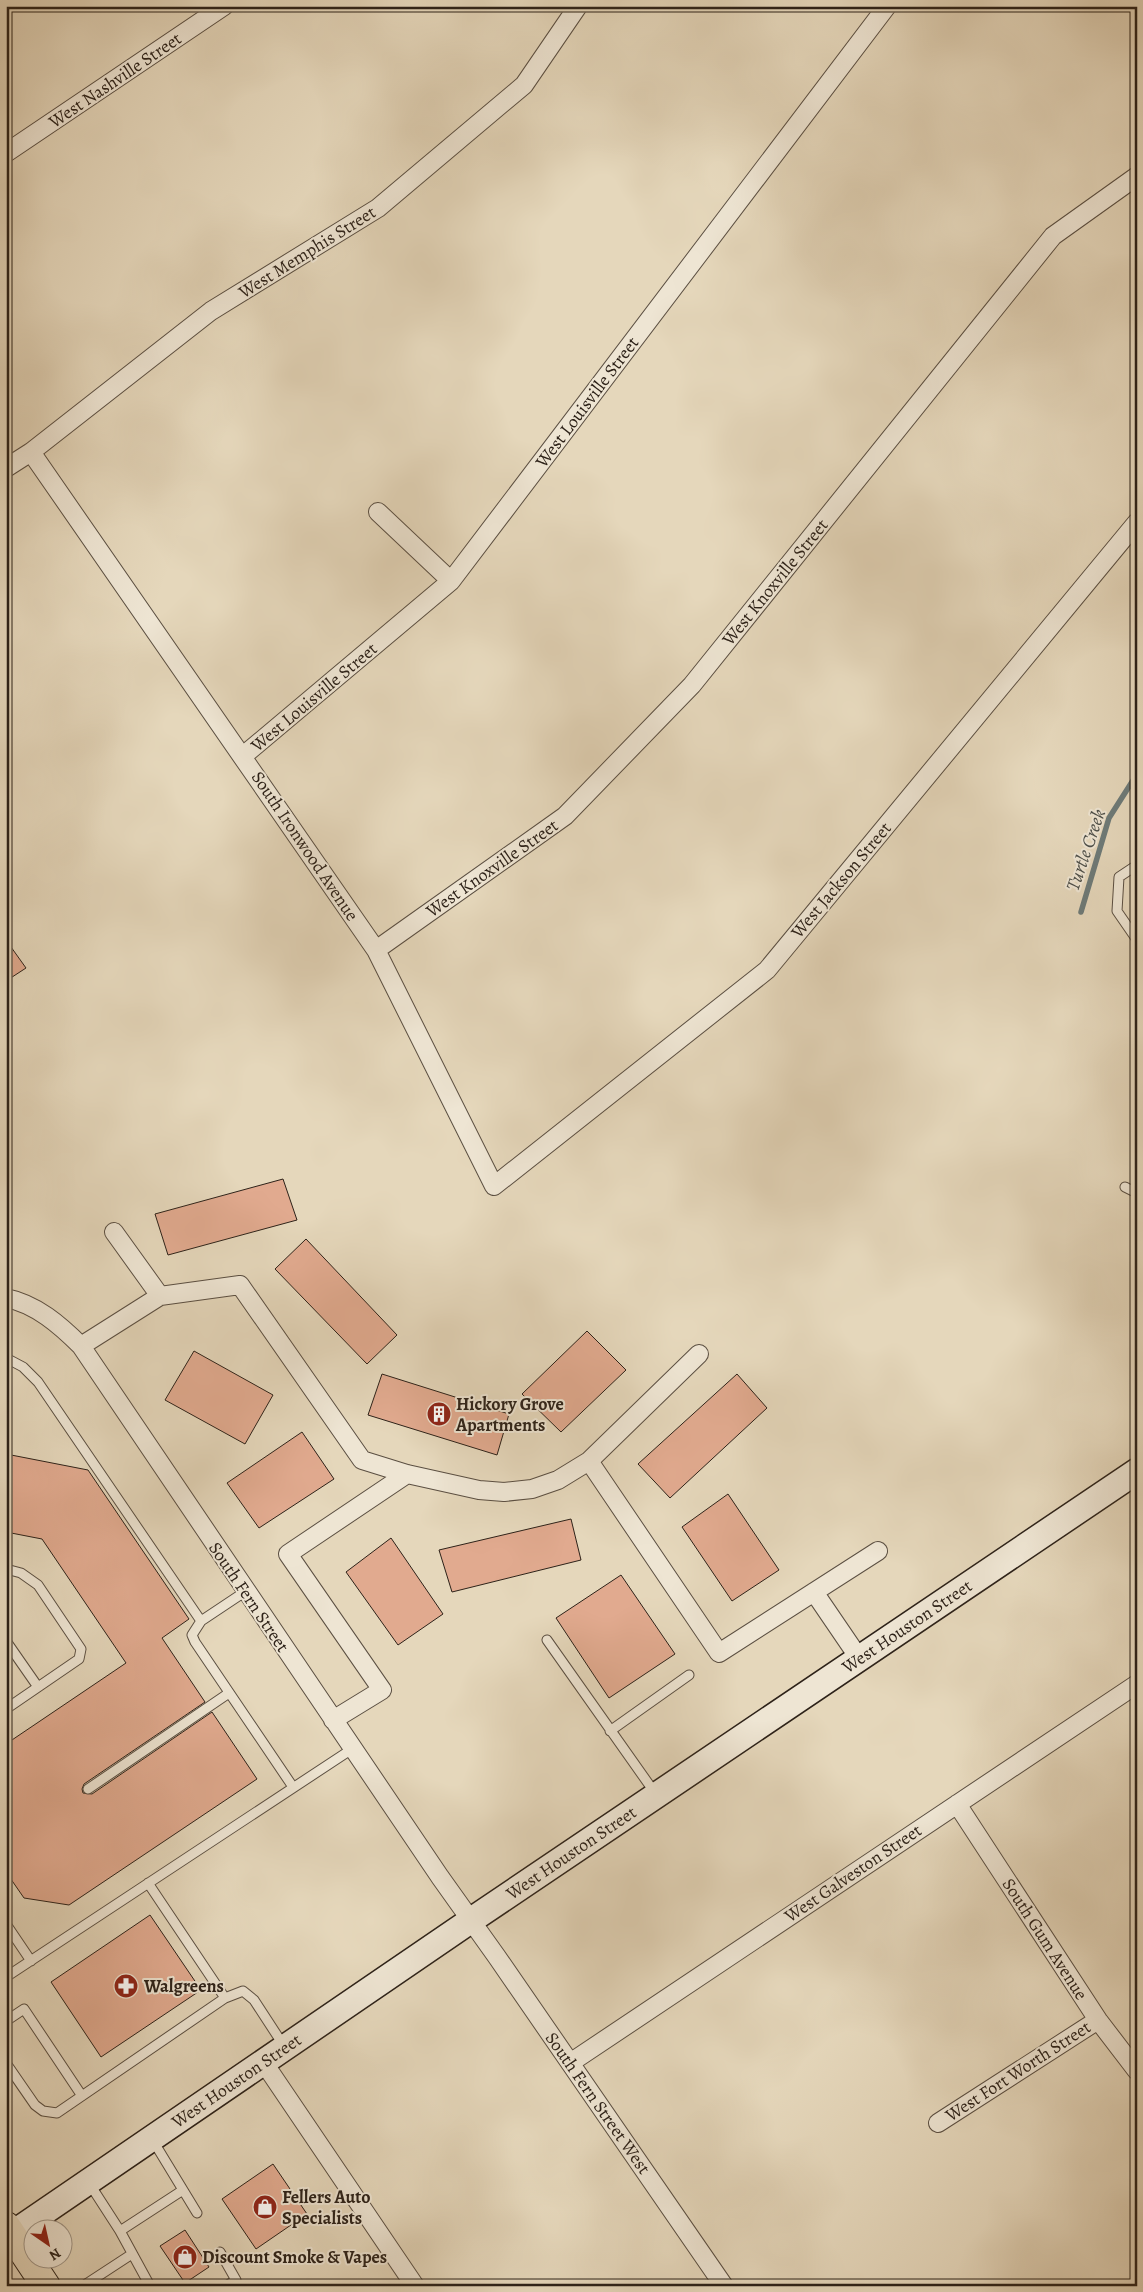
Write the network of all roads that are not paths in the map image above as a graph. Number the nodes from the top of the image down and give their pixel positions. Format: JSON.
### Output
{"nodes":[{"id":1,"x":224,"y":6,"type":"edge"},
{"id":2,"x":578,"y":6,"type":"edge"},
{"id":3,"x":887,"y":6,"type":"edge"},
{"id":4,"x":6,"y":153,"type":"edge"},
{"id":5,"x":1137,"y":176,"type":"edge"},
{"id":6,"x":31,"y":452,"type":"junction"},
{"id":7,"x":6,"y":468,"type":"edge"},
{"id":8,"x":378,"y":512,"type":"dead end"},
{"id":9,"x":1137,"y":522,"type":"edge"},
{"id":10,"x":451,"y":581,"type":"junction"},
{"id":11,"x":243,"y":756,"type":"junction"},
{"id":12,"x":1137,"y":865,"type":"edge"},
{"id":13,"x":1137,"y":940,"type":"edge"},
{"id":14,"x":376,"y":950,"type":"junction"},
{"id":15,"x":494,"y":1186,"type":"joint"},
{"id":16,"x":1125,"y":1187,"type":"dead end"},
{"id":17,"x":1137,"y":1193,"type":"edge"},
{"id":18,"x":114,"y":1232,"type":"dead end"},
{"id":19,"x":160,"y":1296,"type":"junction"},
{"id":20,"x":6,"y":1298,"type":"edge"},
{"id":21,"x":81,"y":1346,"type":"junction"},
{"id":22,"x":699,"y":1354,"type":"dead end"},
{"id":23,"x":6,"y":1358,"type":"edge"},
{"id":24,"x":589,"y":1461,"type":"junction"},
{"id":25,"x":1137,"y":1471,"type":"edge"},
{"id":26,"x":406,"y":1474,"type":"junction"},
{"id":27,"x":878,"y":1551,"type":"dead end"},
{"id":28,"x":6,"y":1570,"type":"edge"},
{"id":29,"x":246,"y":1592,"type":"junction"},
{"id":30,"x":814,"y":1592,"type":"junction"},
{"id":31,"x":201,"y":1621,"type":"junction"},
{"id":32,"x":547,"y":1640,"type":"dead end"},
{"id":33,"x":6,"y":1641,"type":"edge"},
{"id":34,"x":859,"y":1658,"type":"junction"},
{"id":35,"x":690,"y":1675,"type":"dead end"},
{"id":36,"x":1137,"y":1684,"type":"edge"},
{"id":37,"x":38,"y":1687,"type":"junction"},
{"id":38,"x":229,"y":1693,"type":"junction"},
{"id":39,"x":6,"y":1709,"type":"edge"},
{"id":40,"x":333,"y":1720,"type":"junction"},
{"id":41,"x":610,"y":1731,"type":"junction"},
{"id":42,"x":352,"y":1749,"type":"junction"},
{"id":43,"x":293,"y":1787,"type":"junction"},
{"id":44,"x":88,"y":1788,"type":"dead end"},
{"id":45,"x":656,"y":1796,"type":"junction"},
{"id":46,"x":957,"y":1804,"type":"junction"},
{"id":47,"x":148,"y":1884,"type":"junction"},
{"id":48,"x":470,"y":1921,"type":"junction"},
{"id":49,"x":6,"y":1924,"type":"edge"},
{"id":50,"x":31,"y":1961,"type":"junction"},
{"id":51,"x":6,"y":1977,"type":"edge"},
{"id":52,"x":224,"y":1998,"type":"junction"},
{"id":53,"x":1098,"y":2020,"type":"junction"},
{"id":54,"x":6,"y":2022,"type":"edge"},
{"id":55,"x":286,"y":2048,"type":"junction"},
{"id":56,"x":6,"y":2062,"type":"edge"},
{"id":57,"x":264,"y":2063,"type":"junction"},
{"id":58,"x":570,"y":2063,"type":"junction"},
{"id":59,"x":1137,"y":2070,"type":"edge"},
{"id":60,"x":82,"y":2096,"type":"junction"},
{"id":61,"x":938,"y":2123,"type":"dead end"},
{"id":62,"x":152,"y":2139,"type":"junction"},
{"id":63,"x":89,"y":2182,"type":"junction"},
{"id":64,"x":182,"y":2190,"type":"junction"},
{"id":65,"x":197,"y":2214,"type":"dead end"},
{"id":66,"x":120,"y":2232,"type":"junction"},
{"id":67,"x":8,"y":2233,"type":"edge"},
{"id":68,"x":220,"y":2252,"type":"dead end"},
{"id":69,"x":132,"y":2254,"type":"junction"},
{"id":70,"x":46,"y":2286,"type":"edge"},
{"id":71,"x":83,"y":2286,"type":"edge"},
{"id":72,"x":150,"y":2286,"type":"edge"},
{"id":73,"x":226,"y":2286,"type":"edge"},
{"id":74,"x":415,"y":2286,"type":"edge"},
{"id":75,"x":724,"y":2286,"type":"edge"}],
"edges":[{"from":1,"to":4,"type":"street","name":"West Nashville Street"},
{"from":2,"to":6,"type":"street","name":"West Memphis Street"},
{"from":3,"to":10,"type":"street","name":"West Louisville Street"},
{"from":5,"to":14,"type":"street","name":"West Knoxville Street"},
{"from":6,"to":7,"type":"street","name":"West Memphis Street"},
{"from":6,"to":11,"type":"street","name":"South Ironwood Avenue"},
{"from":8,"to":10,"type":"street"},
{"from":9,"to":15,"type":"street","name":"West Jackson Street"},
{"from":10,"to":11,"type":"street","name":"West Louisville Street"},
{"from":11,"to":14,"type":"street","name":"South Ironwood Avenue"},
{"from":12,"to":13,"type":"lane"},
{"from":14,"to":15,"type":"street","name":"South Ironwood Avenue"},
{"from":16,"to":17,"type":"lane"},
{"from":18,"to":19,"type":"street"},
{"from":19,"to":21,"type":"street"},
{"from":19,"to":26,"type":"street"},
{"from":20,"to":21,"type":"street","name":"South Fern Street"},
{"from":21,"to":29,"type":"street","name":"South Fern Street"},
{"from":22,"to":24,"type":"street"},
{"from":23,"to":31,"type":"lane"},
{"from":24,"to":26,"type":"street"},
{"from":24,"to":30,"type":"street"},
{"from":25,"to":34,"type":"main road","name":"West Houston Street"},
{"from":26,"to":40,"type":"street"},
{"from":27,"to":30,"type":"street"},
{"from":28,"to":37,"type":"lane"},
{"from":29,"to":31,"type":"lane"},
{"from":29,"to":40,"type":"street","name":"South Fern Street"},
{"from":30,"to":34,"type":"street"},
{"from":31,"to":38,"type":"lane"},
{"from":32,"to":41,"type":"lane"},
{"from":33,"to":37,"type":"lane"},
{"from":34,"to":45,"type":"main road","name":"West Houston Street"},
{"from":35,"to":41,"type":"lane"},
{"from":36,"to":46,"type":"street","name":"West Galveston Street"},
{"from":37,"to":39,"type":"lane"},
{"from":38,"to":43,"type":"lane"},
{"from":38,"to":44,"type":"lane"},
{"from":40,"to":42,"type":"street","name":"South Fern Street"},
{"from":41,"to":45,"type":"lane"},
{"from":42,"to":43,"type":"lane"},
{"from":42,"to":48,"type":"street","name":"South Fern Street"},
{"from":43,"to":47,"type":"lane"},
{"from":45,"to":48,"type":"main road","name":"West Houston Street"},
{"from":46,"to":53,"type":"street","name":"South Gum Avenue"},
{"from":46,"to":58,"type":"street","name":"West Galveston Street"},
{"from":47,"to":50,"type":"lane"},
{"from":47,"to":52,"type":"lane"},
{"from":48,"to":55,"type":"main road","name":"West Houston Street"},
{"from":48,"to":58,"type":"street","name":"South Fern Street West"},
{"from":49,"to":50,"type":"lane"},
{"from":50,"to":51,"type":"lane"},
{"from":52,"to":55,"type":"lane"},
{"from":52,"to":60,"type":"lane"},
{"from":53,"to":59,"type":"street","name":"South Gum Avenue"},
{"from":53,"to":61,"type":"street","name":"West Fort Worth Street"},
{"from":54,"to":60,"type":"lane"},
{"from":55,"to":57,"type":"main road","name":"West Houston Street"},
{"from":56,"to":60,"type":"lane"},
{"from":57,"to":62,"type":"main road","name":"West Houston Street"},
{"from":57,"to":74,"type":"street"},
{"from":58,"to":75,"type":"street","name":"South Fern Street West"},
{"from":62,"to":63,"type":"main road","name":"West Houston Street"},
{"from":62,"to":64,"type":"lane"},
{"from":63,"to":66,"type":"lane"},
{"from":63,"to":67,"type":"main road","name":"West Houston Street"},
{"from":64,"to":65,"type":"lane"},
{"from":64,"to":66,"type":"lane"},
{"from":66,"to":69,"type":"lane"},
{"from":67,"to":70,"type":"main road"},
{"from":68,"to":73,"type":"lane"},
{"from":69,"to":71,"type":"lane"},
{"from":69,"to":72,"type":"lane"}]}
